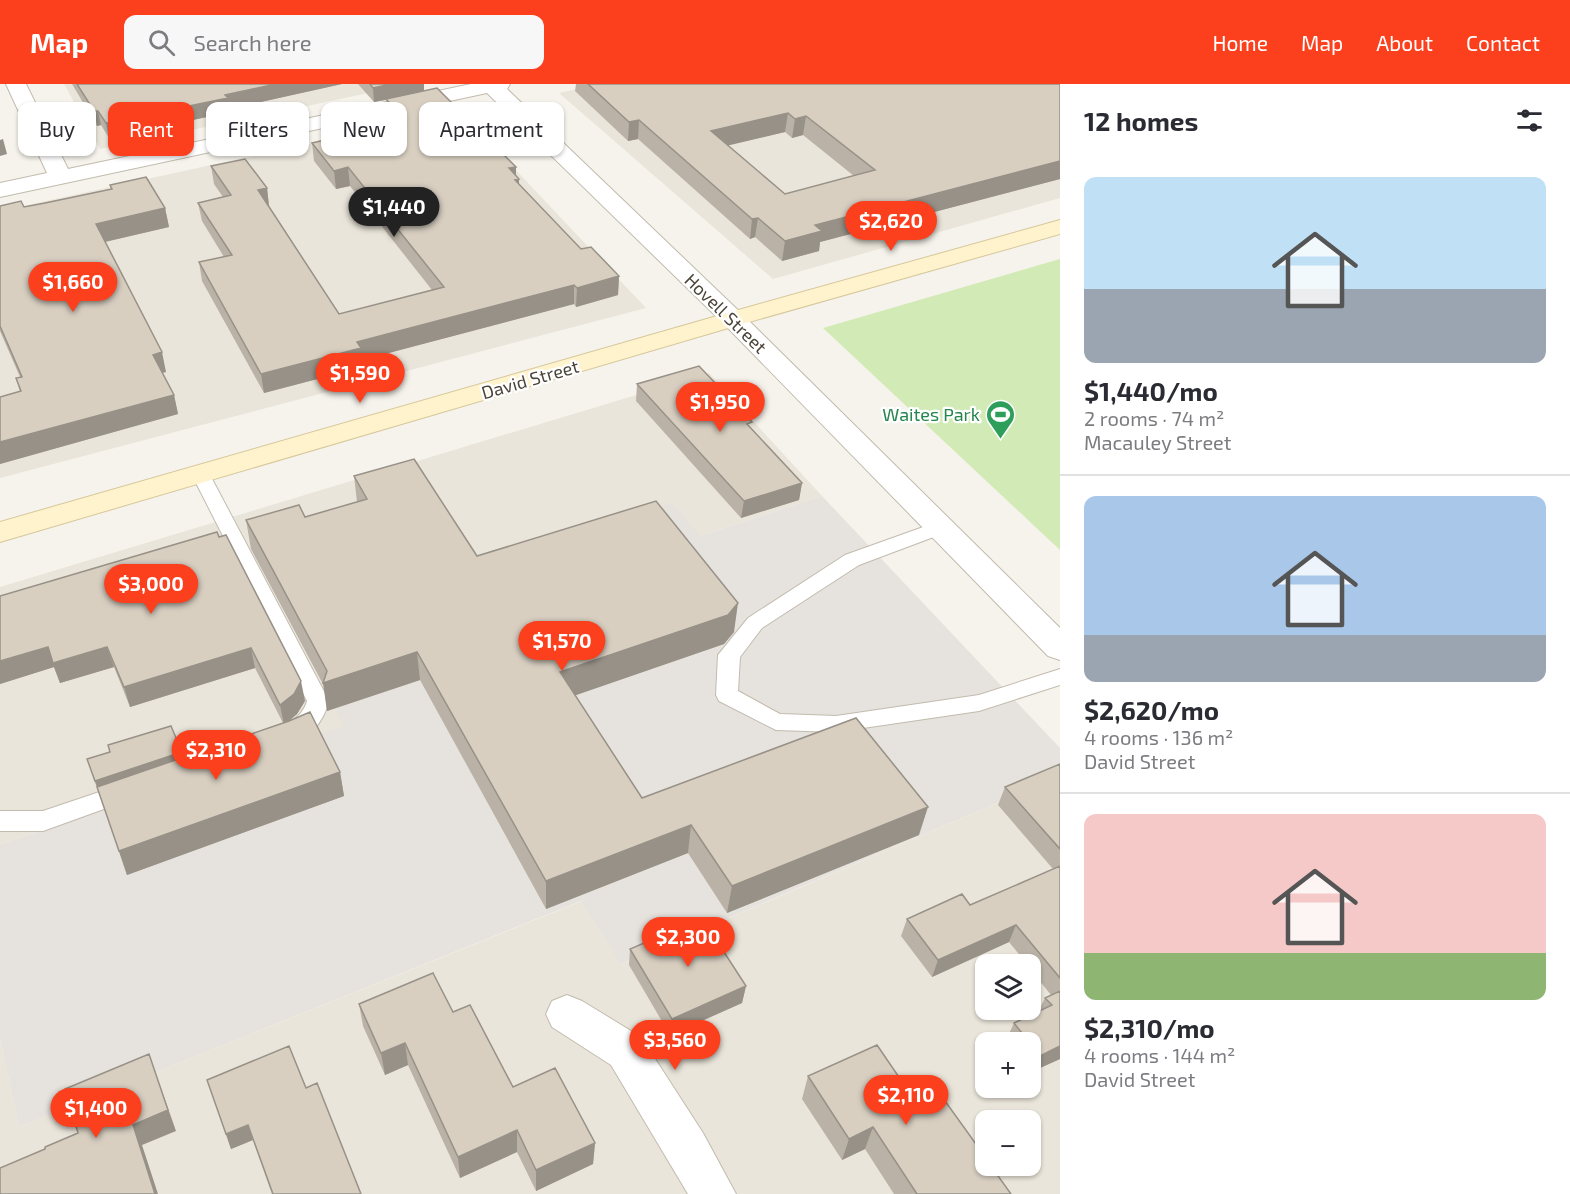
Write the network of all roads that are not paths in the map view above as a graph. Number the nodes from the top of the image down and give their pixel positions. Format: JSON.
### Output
{"nodes":[{"id":1,"x":16,"y":84,"type":"edge"},
{"id":2,"x":494,"y":85,"type":"edge"},
{"id":3,"x":60,"y":176,"type":"junction"},
{"id":4,"x":0,"y":189,"type":"edge"},
{"id":5,"x":1060,"y":227,"type":"edge"},
{"id":6,"x":733,"y":319,"type":"junction"},
{"id":7,"x":201,"y":475,"type":"junction"},
{"id":8,"x":940,"y":527,"type":"junction"},
{"id":9,"x":0,"y":532,"type":"edge"},
{"id":10,"x":1060,"y":648,"type":"edge"},
{"id":11,"x":1060,"y":677,"type":"edge"},
{"id":12,"x":274,"y":742,"type":"edge"},
{"id":13,"x":145,"y":786,"type":"edge"},
{"id":14,"x":0,"y":821,"type":"edge"},
{"id":15,"x":567,"y":1014,"type":"dead end"},
{"id":16,"x":712,"y":1194,"type":"edge"}],
"edges":[{"from":1,"to":3,"type":"street"},
{"from":2,"to":3,"type":"street"},
{"from":2,"to":6,"type":"street","name":"Hovell Street"},
{"from":3,"to":4,"type":"street"},
{"from":5,"to":6,"type":"street","name":"David Street"},
{"from":6,"to":7,"type":"street","name":"David Street"},
{"from":6,"to":8,"type":"street","name":"Hovell Street"},
{"from":7,"to":9,"type":"street","name":"David Street"},
{"from":7,"to":12,"type":"lane"},
{"from":8,"to":10,"type":"street","name":"Hovell Street"},
{"from":8,"to":11,"type":"lane"},
{"from":13,"to":14,"type":"lane"},
{"from":15,"to":16,"type":"street"}]}
